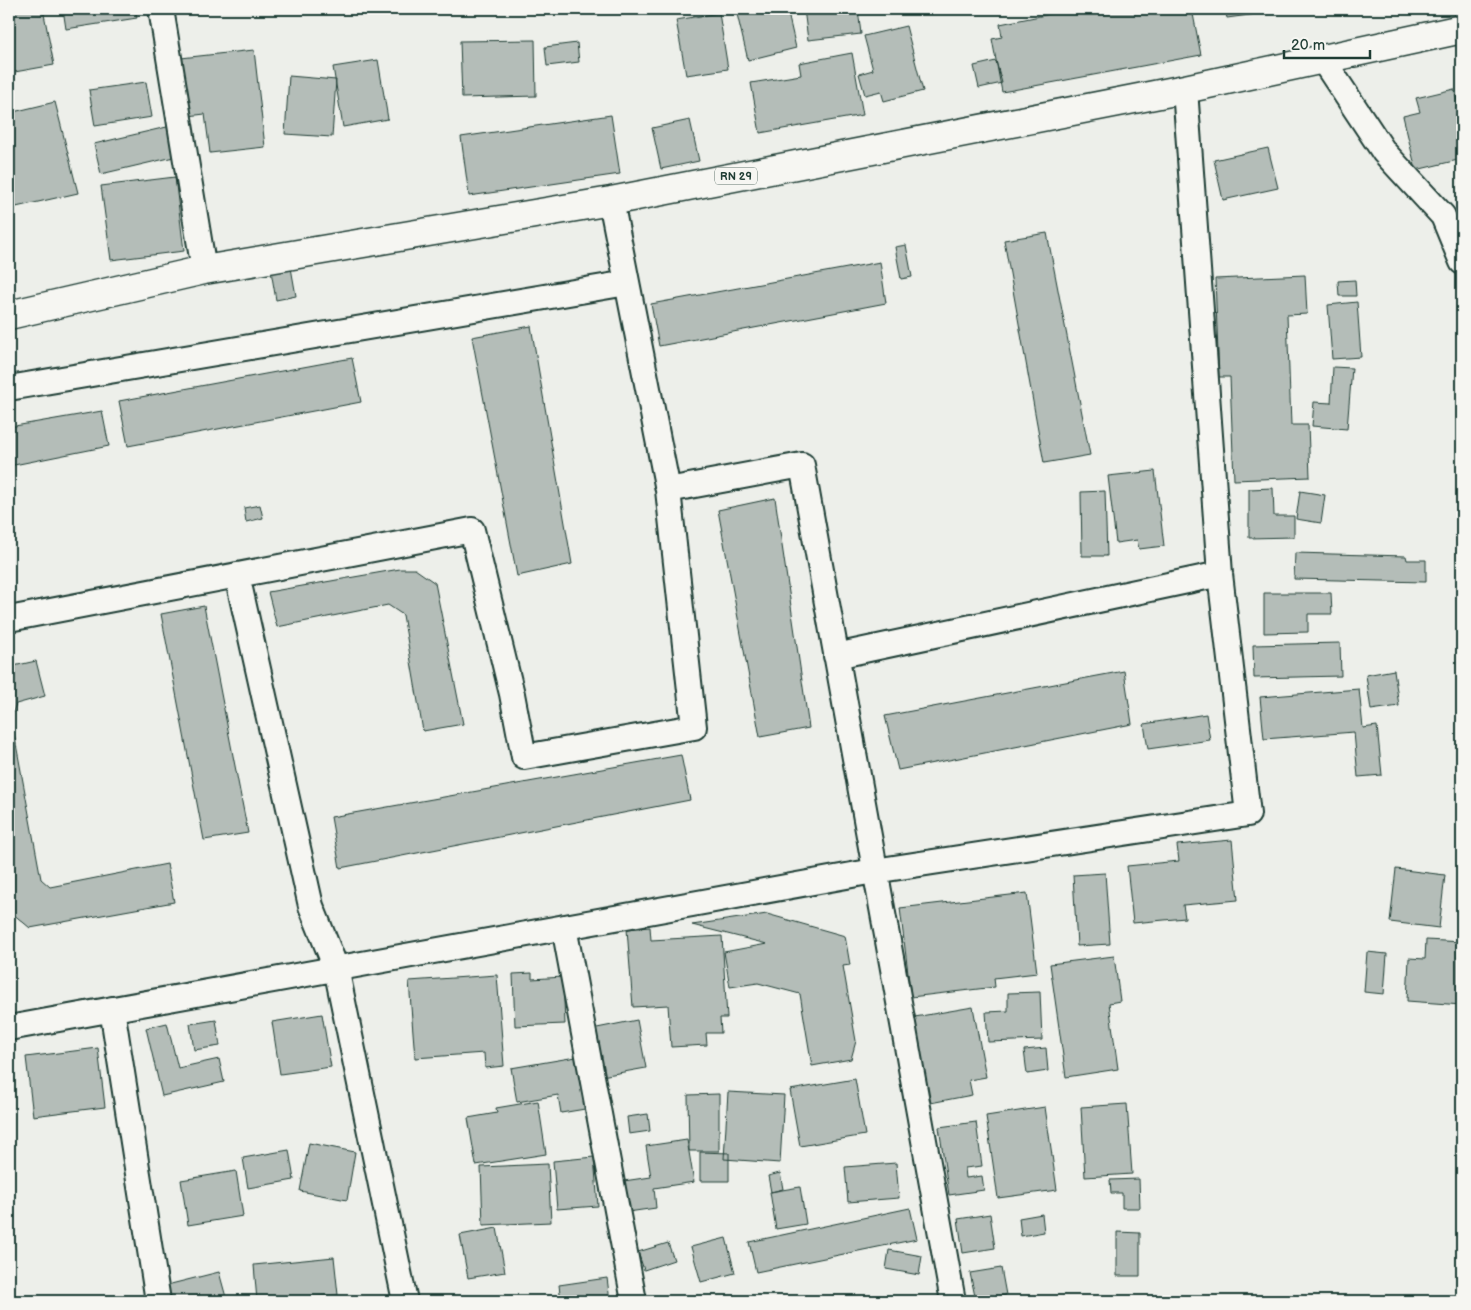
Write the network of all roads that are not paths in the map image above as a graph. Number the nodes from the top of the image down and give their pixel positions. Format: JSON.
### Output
{"nodes":[{"id":1,"x":162,"y":9,"type":"edge"},
{"id":2,"x":1462,"y":29,"type":"edge"},
{"id":3,"x":1323,"y":60,"type":"junction"},
{"id":4,"x":1185,"y":89,"type":"junction"},
{"id":5,"x":611,"y":201,"type":"junction"},
{"id":6,"x":1462,"y":262,"type":"edge"},
{"id":7,"x":204,"y":270,"type":"junction"},
{"id":8,"x":627,"y":283,"type":"junction"},
{"id":9,"x":9,"y":315,"type":"edge"},
{"id":10,"x":9,"y":388,"type":"edge"},
{"id":11,"x":668,"y":490,"type":"junction"},
{"id":12,"x":1220,"y":574,"type":"junction"},
{"id":13,"x":237,"y":575,"type":"junction"},
{"id":14,"x":9,"y":619,"type":"edge"},
{"id":15,"x":836,"y":656,"type":"junction"},
{"id":16,"x":874,"y":871,"type":"junction"},
{"id":17,"x":564,"y":927,"type":"junction"},
{"id":18,"x":336,"y":968,"type":"junction"},
{"id":19,"x":112,"y":1009,"type":"junction"},
{"id":20,"x":9,"y":1028,"type":"edge"},
{"id":21,"x":158,"y":1301,"type":"edge"},
{"id":22,"x":406,"y":1301,"type":"edge"},
{"id":23,"x":634,"y":1301,"type":"edge"},
{"id":24,"x":953,"y":1301,"type":"edge"}],
"edges":[{"from":1,"to":7,"type":"street"},
{"from":2,"to":3,"type":"main road","number":"RN 29"},
{"from":3,"to":4,"type":"main road","number":"RN 29"},
{"from":3,"to":6,"type":"street"},
{"from":4,"to":5,"type":"main road","number":"RN 29"},
{"from":4,"to":12,"type":"street"},
{"from":5,"to":7,"type":"main road","number":"RN 29"},
{"from":5,"to":8,"type":"street"},
{"from":7,"to":9,"type":"main road","number":"RN 29"},
{"from":8,"to":10,"type":"street"},
{"from":8,"to":11,"type":"street"},
{"from":11,"to":13,"type":"street"},
{"from":11,"to":15,"type":"street"},
{"from":12,"to":15,"type":"street"},
{"from":12,"to":16,"type":"street"},
{"from":13,"to":14,"type":"street"},
{"from":13,"to":18,"type":"street"},
{"from":15,"to":16,"type":"street"},
{"from":16,"to":17,"type":"street"},
{"from":16,"to":24,"type":"street"},
{"from":17,"to":18,"type":"street"},
{"from":17,"to":23,"type":"street"},
{"from":18,"to":19,"type":"street"},
{"from":18,"to":22,"type":"street"},
{"from":19,"to":20,"type":"street"},
{"from":19,"to":21,"type":"street"}]}
